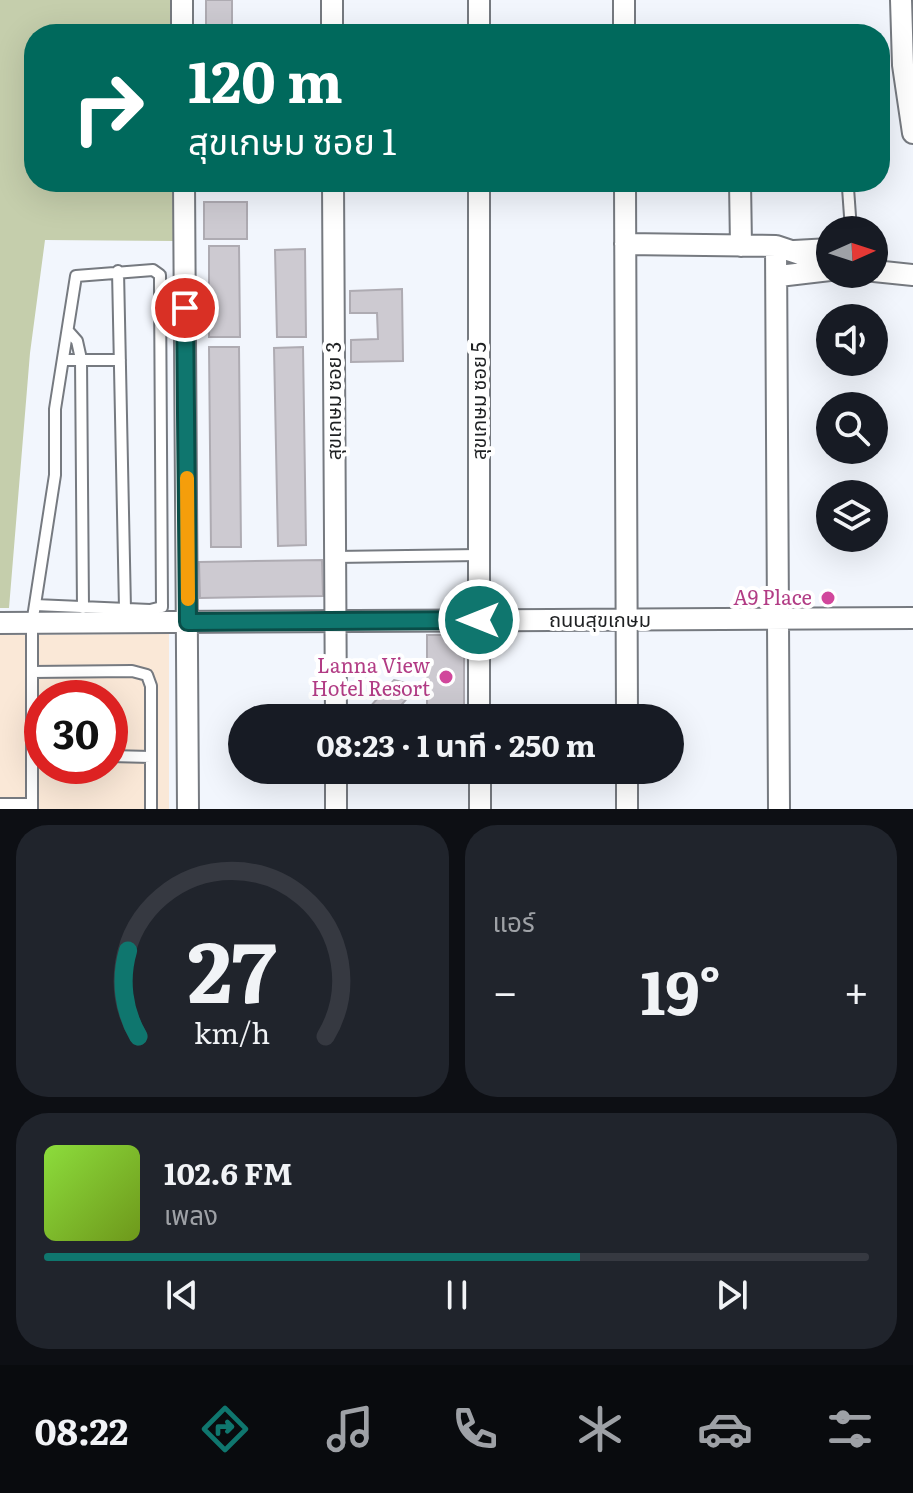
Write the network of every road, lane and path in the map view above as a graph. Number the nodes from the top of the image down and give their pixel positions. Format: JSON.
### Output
{"nodes":[{"id":1,"x":182,"y":0,"type":"edge"},
{"id":2,"x":332,"y":0,"type":"edge"},
{"id":3,"x":479,"y":0,"type":"edge"},
{"id":4,"x":624,"y":0,"type":"edge"},
{"id":5,"x":901,"y":0,"type":"edge"},
{"id":6,"x":182,"y":24,"type":"edge"},
{"id":7,"x":332,"y":24,"type":"edge"},
{"id":8,"x":479,"y":24,"type":"edge"},
{"id":9,"x":624,"y":24,"type":"edge"},
{"id":10,"x":913,"y":133,"type":"edge"},
{"id":11,"x":184,"y":192,"type":"edge"},
{"id":12,"x":333,"y":192,"type":"edge"},
{"id":13,"x":479,"y":192,"type":"edge"},
{"id":14,"x":625,"y":192,"type":"edge"},
{"id":15,"x":740,"y":192,"type":"edge"},
{"id":16,"x":848,"y":192,"type":"edge"},
{"id":17,"x":850,"y":216,"type":"edge"},
{"id":18,"x":625,"y":244,"type":"junction"},
{"id":19,"x":816,"y":245,"type":"edge"},
{"id":20,"x":741,"y":246,"type":"junction"},
{"id":21,"x":776,"y":246,"type":"junction"},
{"id":22,"x":816,"y":259,"type":"edge"},
{"id":23,"x":118,"y":271,"type":"junction"},
{"id":24,"x":816,"y":272,"type":"edge"},
{"id":25,"x":888,"y":272,"type":"edge"},
{"id":26,"x":913,"y":275,"type":"edge"},
{"id":27,"x":779,"y":276,"type":"junction"},
{"id":28,"x":69,"y":332,"type":"junction"},
{"id":29,"x":81,"y":359,"type":"junction"},
{"id":30,"x":64,"y":360,"type":"junction"},
{"id":31,"x":120,"y":360,"type":"junction"},
{"id":32,"x":479,"y":555,"type":"junction"},
{"id":33,"x":335,"y":557,"type":"junction"},
{"id":34,"x":83,"y":608,"type":"junction"},
{"id":35,"x":125,"y":609,"type":"junction"},
{"id":36,"x":34,"y":614,"type":"junction"},
{"id":37,"x":913,"y":618,"type":"edge"},
{"id":38,"x":626,"y":619,"type":"junction"},
{"id":39,"x":777,"y":619,"type":"junction"},
{"id":40,"x":479,"y":620,"type":"junction"},
{"id":41,"x":336,"y":621,"type":"junction"},
{"id":42,"x":188,"y":622,"type":"junction"},
{"id":43,"x":0,"y":623,"type":"edge"},
{"id":44,"x":32,"y":672,"type":"junction"},
{"id":45,"x":32,"y":680,"type":"edge"},
{"id":46,"x":336,"y":704,"type":"edge"},
{"id":47,"x":479,"y":704,"type":"edge"},
{"id":48,"x":627,"y":704,"type":"edge"},
{"id":49,"x":128,"y":756,"type":"edge"},
{"id":50,"x":151,"y":757,"type":"junction"},
{"id":51,"x":34,"y":784,"type":"edge"},
{"id":52,"x":336,"y":784,"type":"edge"},
{"id":53,"x":480,"y":784,"type":"edge"},
{"id":54,"x":627,"y":784,"type":"edge"},
{"id":55,"x":0,"y":804,"type":"edge"},
{"id":56,"x":32,"y":807,"type":"edge"},
{"id":57,"x":151,"y":809,"type":"edge"},
{"id":58,"x":188,"y":809,"type":"edge"},
{"id":59,"x":336,"y":809,"type":"edge"},
{"id":60,"x":480,"y":809,"type":"edge"},
{"id":61,"x":627,"y":809,"type":"edge"},
{"id":62,"x":779,"y":809,"type":"edge"}],
"edges":[{"from":1,"to":6,"type":"street"},
{"from":2,"to":7,"type":"street"},
{"from":3,"to":8,"type":"street"},
{"from":4,"to":9,"type":"street"},
{"from":5,"to":10,"type":"street"},
{"from":11,"to":42,"type":"street"},
{"from":12,"to":33,"type":"street","name":"สุขเกษม ซอย 3"},
{"from":13,"to":32,"type":"street","name":"สุขเกษม ซอย 5"},
{"from":14,"to":18,"type":"street"},
{"from":15,"to":20,"type":"street"},
{"from":16,"to":17,"type":"lane"},
{"from":18,"to":20,"type":"street"},
{"from":18,"to":38,"type":"street"},
{"from":19,"to":21,"type":"lane"},
{"from":20,"to":21,"type":"street"},
{"from":21,"to":22,"type":"street"},
{"from":21,"to":27,"type":"street"},
{"from":23,"to":28,"type":"lane"},
{"from":23,"to":31,"type":"lane"},
{"from":23,"to":35,"type":"lane"},
{"from":24,"to":27,"type":"street"},
{"from":25,"to":26,"type":"street"},
{"from":27,"to":39,"type":"street"},
{"from":28,"to":29,"type":"lane"},
{"from":28,"to":30,"type":"lane"},
{"from":29,"to":30,"type":"lane"},
{"from":29,"to":31,"type":"lane"},
{"from":29,"to":34,"type":"lane"},
{"from":30,"to":36,"type":"lane"},
{"from":31,"to":35,"type":"lane"},
{"from":32,"to":33,"type":"lane"},
{"from":32,"to":40,"type":"street","name":"สุขเกษม ซอย 5"},
{"from":33,"to":41,"type":"street","name":"สุขเกษม ซอย 3"},
{"from":34,"to":35,"type":"lane"},
{"from":34,"to":36,"type":"lane"},
{"from":36,"to":42,"type":"street","name":"ถนนสุขเกษม"},
{"from":36,"to":43,"type":"street","name":"ถนนสุขเกษม"},
{"from":36,"to":44,"type":"lane"},
{"from":37,"to":39,"type":"street","name":"ถนนสุขเกษม"},
{"from":38,"to":39,"type":"street","name":"ถนนสุขเกษม"},
{"from":38,"to":40,"type":"street","name":"ถนนสุขเกษม"},
{"from":38,"to":48,"type":"street"},
{"from":39,"to":62,"type":"street"},
{"from":40,"to":41,"type":"street","name":"ถนนสุขเกษม"},
{"from":40,"to":47,"type":"street","name":"สุขเกษม ซอย 5"},
{"from":41,"to":42,"type":"street","name":"ถนนสุขเกษม"},
{"from":41,"to":46,"type":"street","name":"สุขเกษม ซอย 3"},
{"from":42,"to":58,"type":"street"},
{"from":44,"to":45,"type":"lane"},
{"from":44,"to":50,"type":"lane"},
{"from":49,"to":50,"type":"lane"},
{"from":50,"to":57,"type":"lane"},
{"from":51,"to":56,"type":"lane"},
{"from":52,"to":59,"type":"street"},
{"from":53,"to":60,"type":"street"},
{"from":54,"to":61,"type":"street"},
{"from":55,"to":56,"type":"lane"}]}
